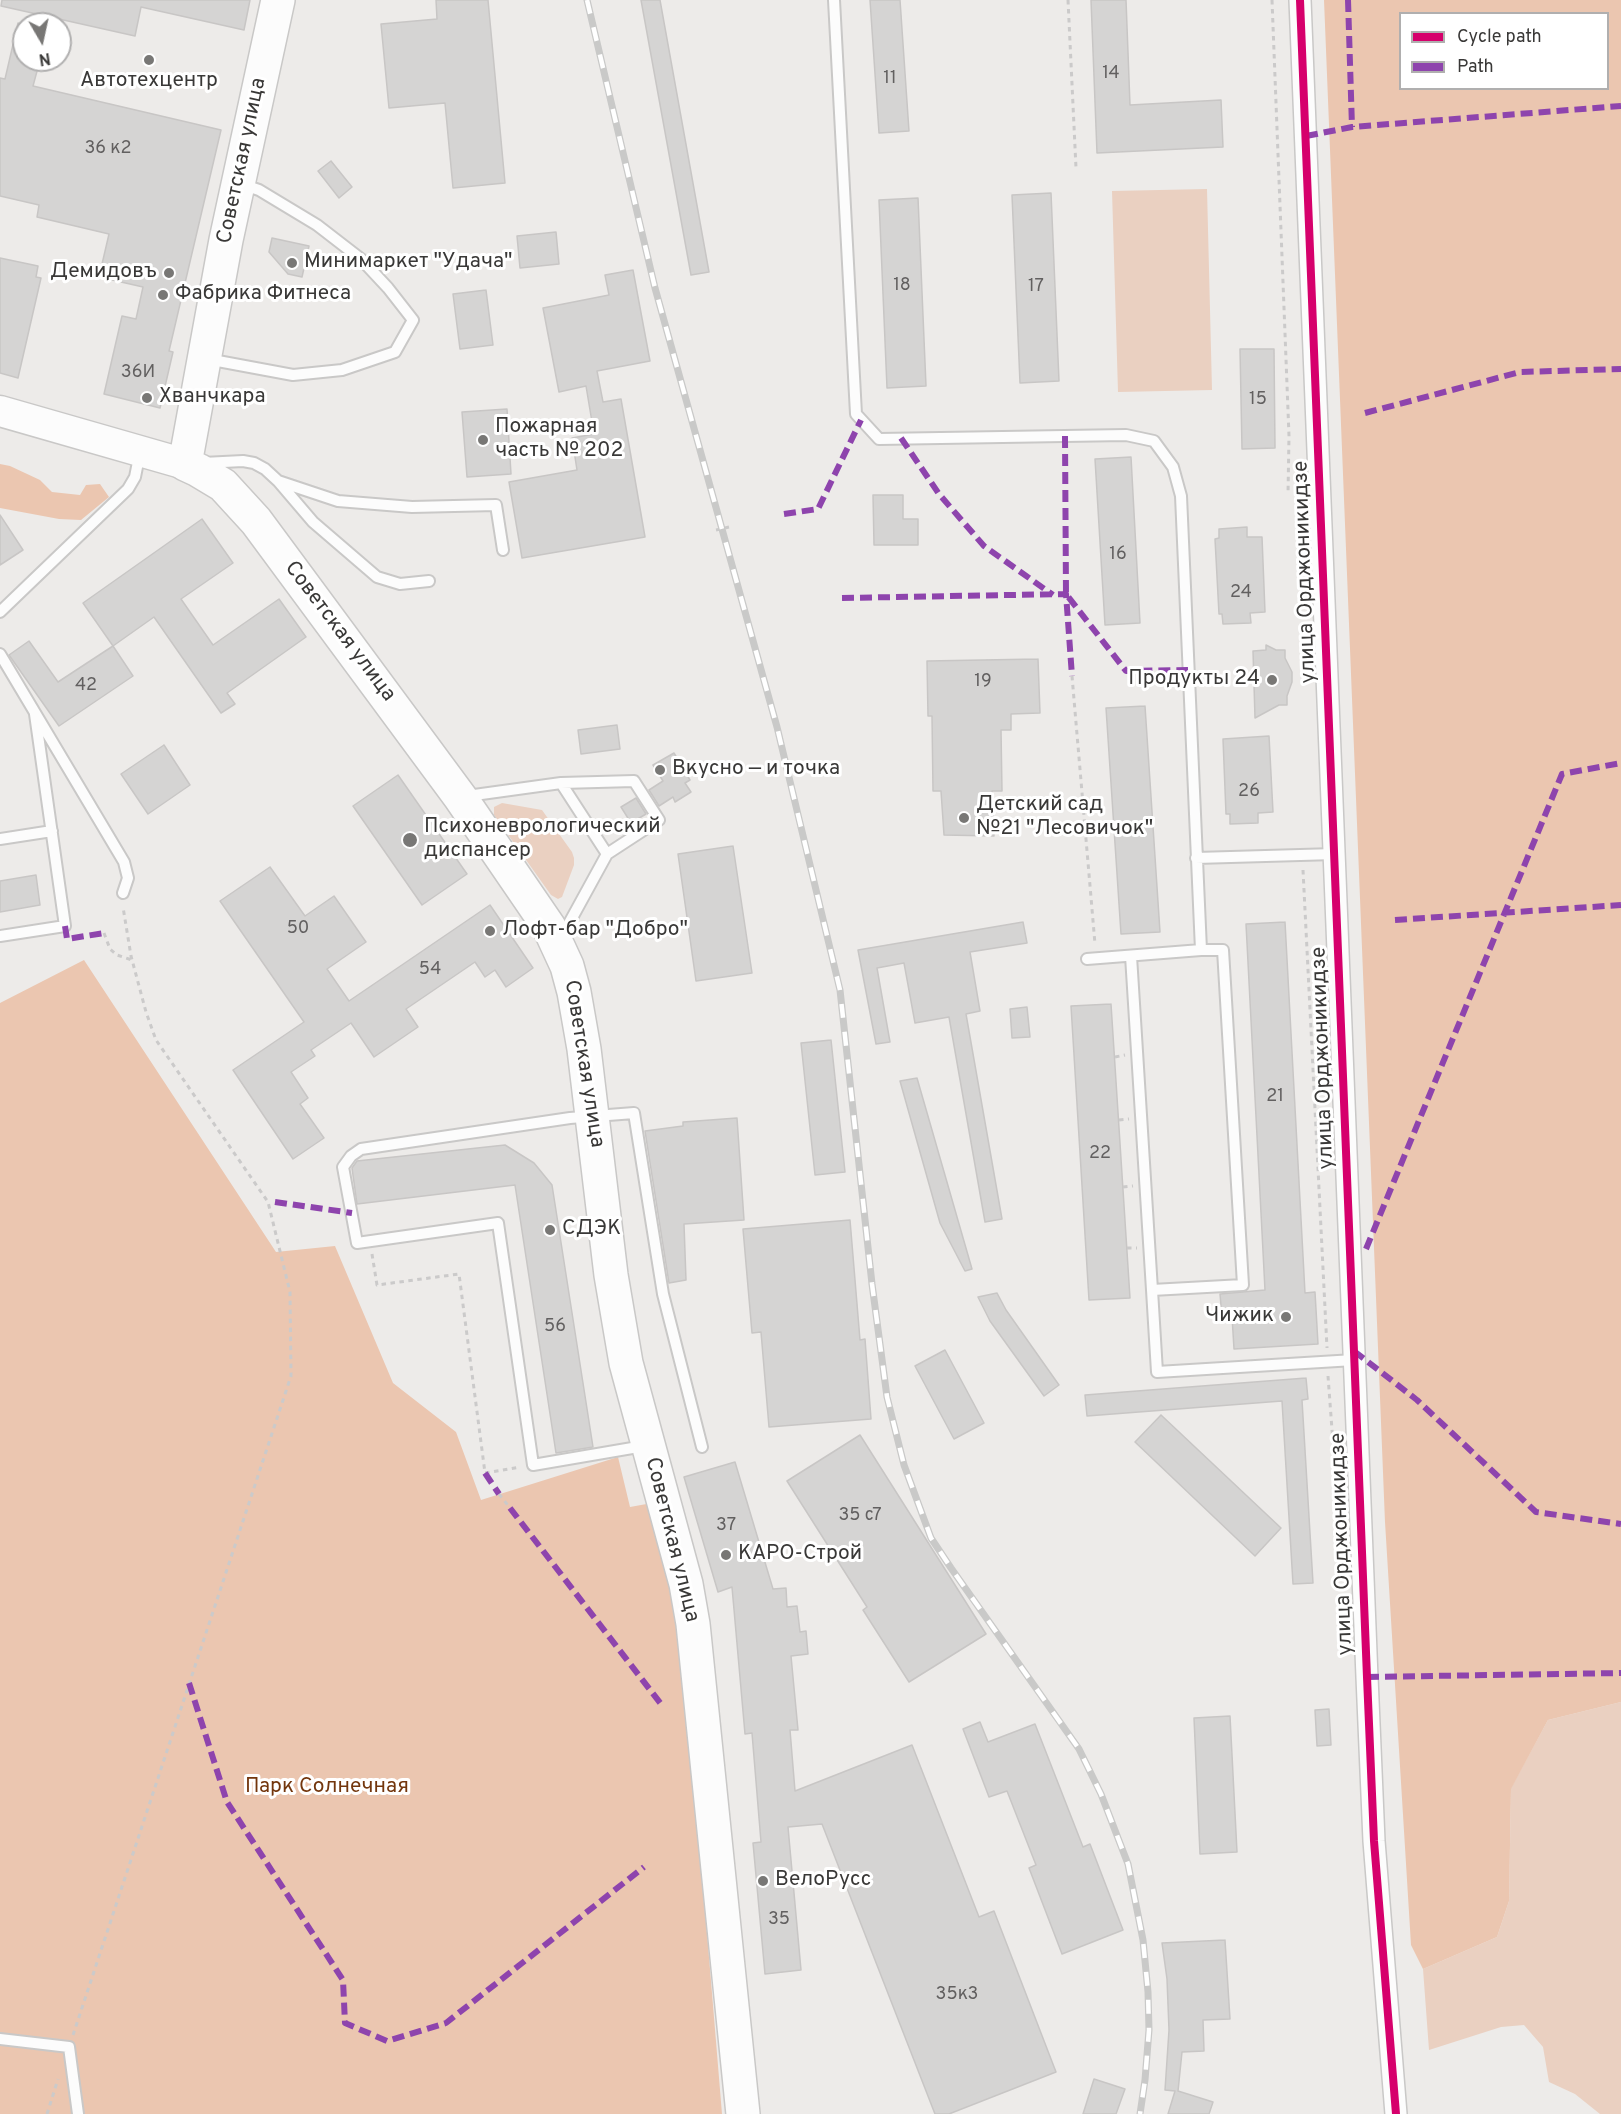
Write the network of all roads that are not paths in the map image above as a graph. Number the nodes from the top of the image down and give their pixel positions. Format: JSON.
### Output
{"nodes":[{"id":1,"x":278,"y":0,"type":"edge"},
{"id":2,"x":834,"y":0,"type":"edge"},
{"id":3,"x":1300,"y":0,"type":"edge"},
{"id":4,"x":238,"y":183,"type":"junction"},
{"id":5,"x":204,"y":358,"type":"junction"},
{"id":6,"x":0,"y":411,"type":"edge"},
{"id":7,"x":140,"y":452,"type":"junction"},
{"id":8,"x":185,"y":464,"type":"junction"},
{"id":9,"x":278,"y":481,"type":"junction"},
{"id":10,"x":503,"y":550,"type":"dead end"},
{"id":11,"x":429,"y":581,"type":"dead end"},
{"id":12,"x":0,"y":612,"type":"edge"},
{"id":13,"x":0,"y":654,"type":"edge"},
{"id":14,"x":36,"y":714,"type":"junction"},
{"id":15,"x":561,"y":783,"type":"junction"},
{"id":16,"x":460,"y":797,"type":"junction"},
{"id":17,"x":52,"y":831,"type":"junction"},
{"id":18,"x":0,"y":839,"type":"edge"},
{"id":19,"x":607,"y":854,"type":"junction"},
{"id":20,"x":1335,"y":854,"type":"junction"},
{"id":21,"x":1196,"y":858,"type":"junction"},
{"id":22,"x":123,"y":892,"type":"road end"},
{"id":23,"x":0,"y":936,"type":"edge"},
{"id":24,"x":558,"y":943,"type":"junction"},
{"id":25,"x":1201,"y":950,"type":"junction"},
{"id":26,"x":1131,"y":956,"type":"junction"},
{"id":27,"x":1092,"y":958,"type":"road end"},
{"id":28,"x":592,"y":1116,"type":"junction"},
{"id":29,"x":1152,"y":1290,"type":"junction"},
{"id":30,"x":1354,"y":1360,"type":"junction"},
{"id":31,"x":648,"y":1445,"type":"junction"},
{"id":32,"x":702,"y":1447,"type":"dead end"},
{"id":33,"x":0,"y":2039,"type":"edge"},
{"id":34,"x":78,"y":2114,"type":"edge"},
{"id":35,"x":743,"y":2114,"type":"edge"},
{"id":36,"x":1396,"y":2114,"type":"edge"}],
"edges":[{"from":1,"to":4,"type":"main road","name":"Советская улица"},
{"from":2,"to":21,"type":"lane"},
{"from":3,"to":20,"type":"street","name":"улица Орджоникидзе"},
{"from":4,"to":5,"type":"main road","name":"Советская улица"},
{"from":4,"to":5,"type":"lane"},
{"from":5,"to":8,"type":"main road","name":"Советская улица"},
{"from":6,"to":7,"type":"main road"},
{"from":7,"to":8,"type":"main road"},
{"from":7,"to":12,"type":"lane"},
{"from":8,"to":9,"type":"lane"},
{"from":8,"to":16,"type":"main road","name":"Советская улица"},
{"from":9,"to":10,"type":"lane"},
{"from":9,"to":11,"type":"lane"},
{"from":13,"to":14,"type":"lane"},
{"from":14,"to":17,"type":"lane"},
{"from":14,"to":22,"type":"lane"},
{"from":15,"to":16,"type":"lane"},
{"from":15,"to":19,"type":"lane"},
{"from":15,"to":19,"type":"lane"},
{"from":16,"to":24,"type":"main road","name":"Советская улица"},
{"from":17,"to":18,"type":"lane"},
{"from":17,"to":23,"type":"lane"},
{"from":19,"to":24,"type":"lane"},
{"from":20,"to":21,"type":"lane"},
{"from":20,"to":30,"type":"street","name":"улица Орджоникидзе"},
{"from":21,"to":25,"type":"lane"},
{"from":24,"to":28,"type":"main road","name":"Советская улица"},
{"from":25,"to":26,"type":"lane"},
{"from":25,"to":29,"type":"lane"},
{"from":26,"to":27,"type":"lane"},
{"from":26,"to":29,"type":"lane"},
{"from":28,"to":31,"type":"main road","name":"Советская улица"},
{"from":28,"to":31,"type":"lane"},
{"from":28,"to":32,"type":"lane"},
{"from":29,"to":30,"type":"lane"},
{"from":30,"to":36,"type":"street","name":"улица Орджоникидзе"},
{"from":31,"to":35,"type":"main road","name":"Советская улица"},
{"from":33,"to":34,"type":"lane"}]}
